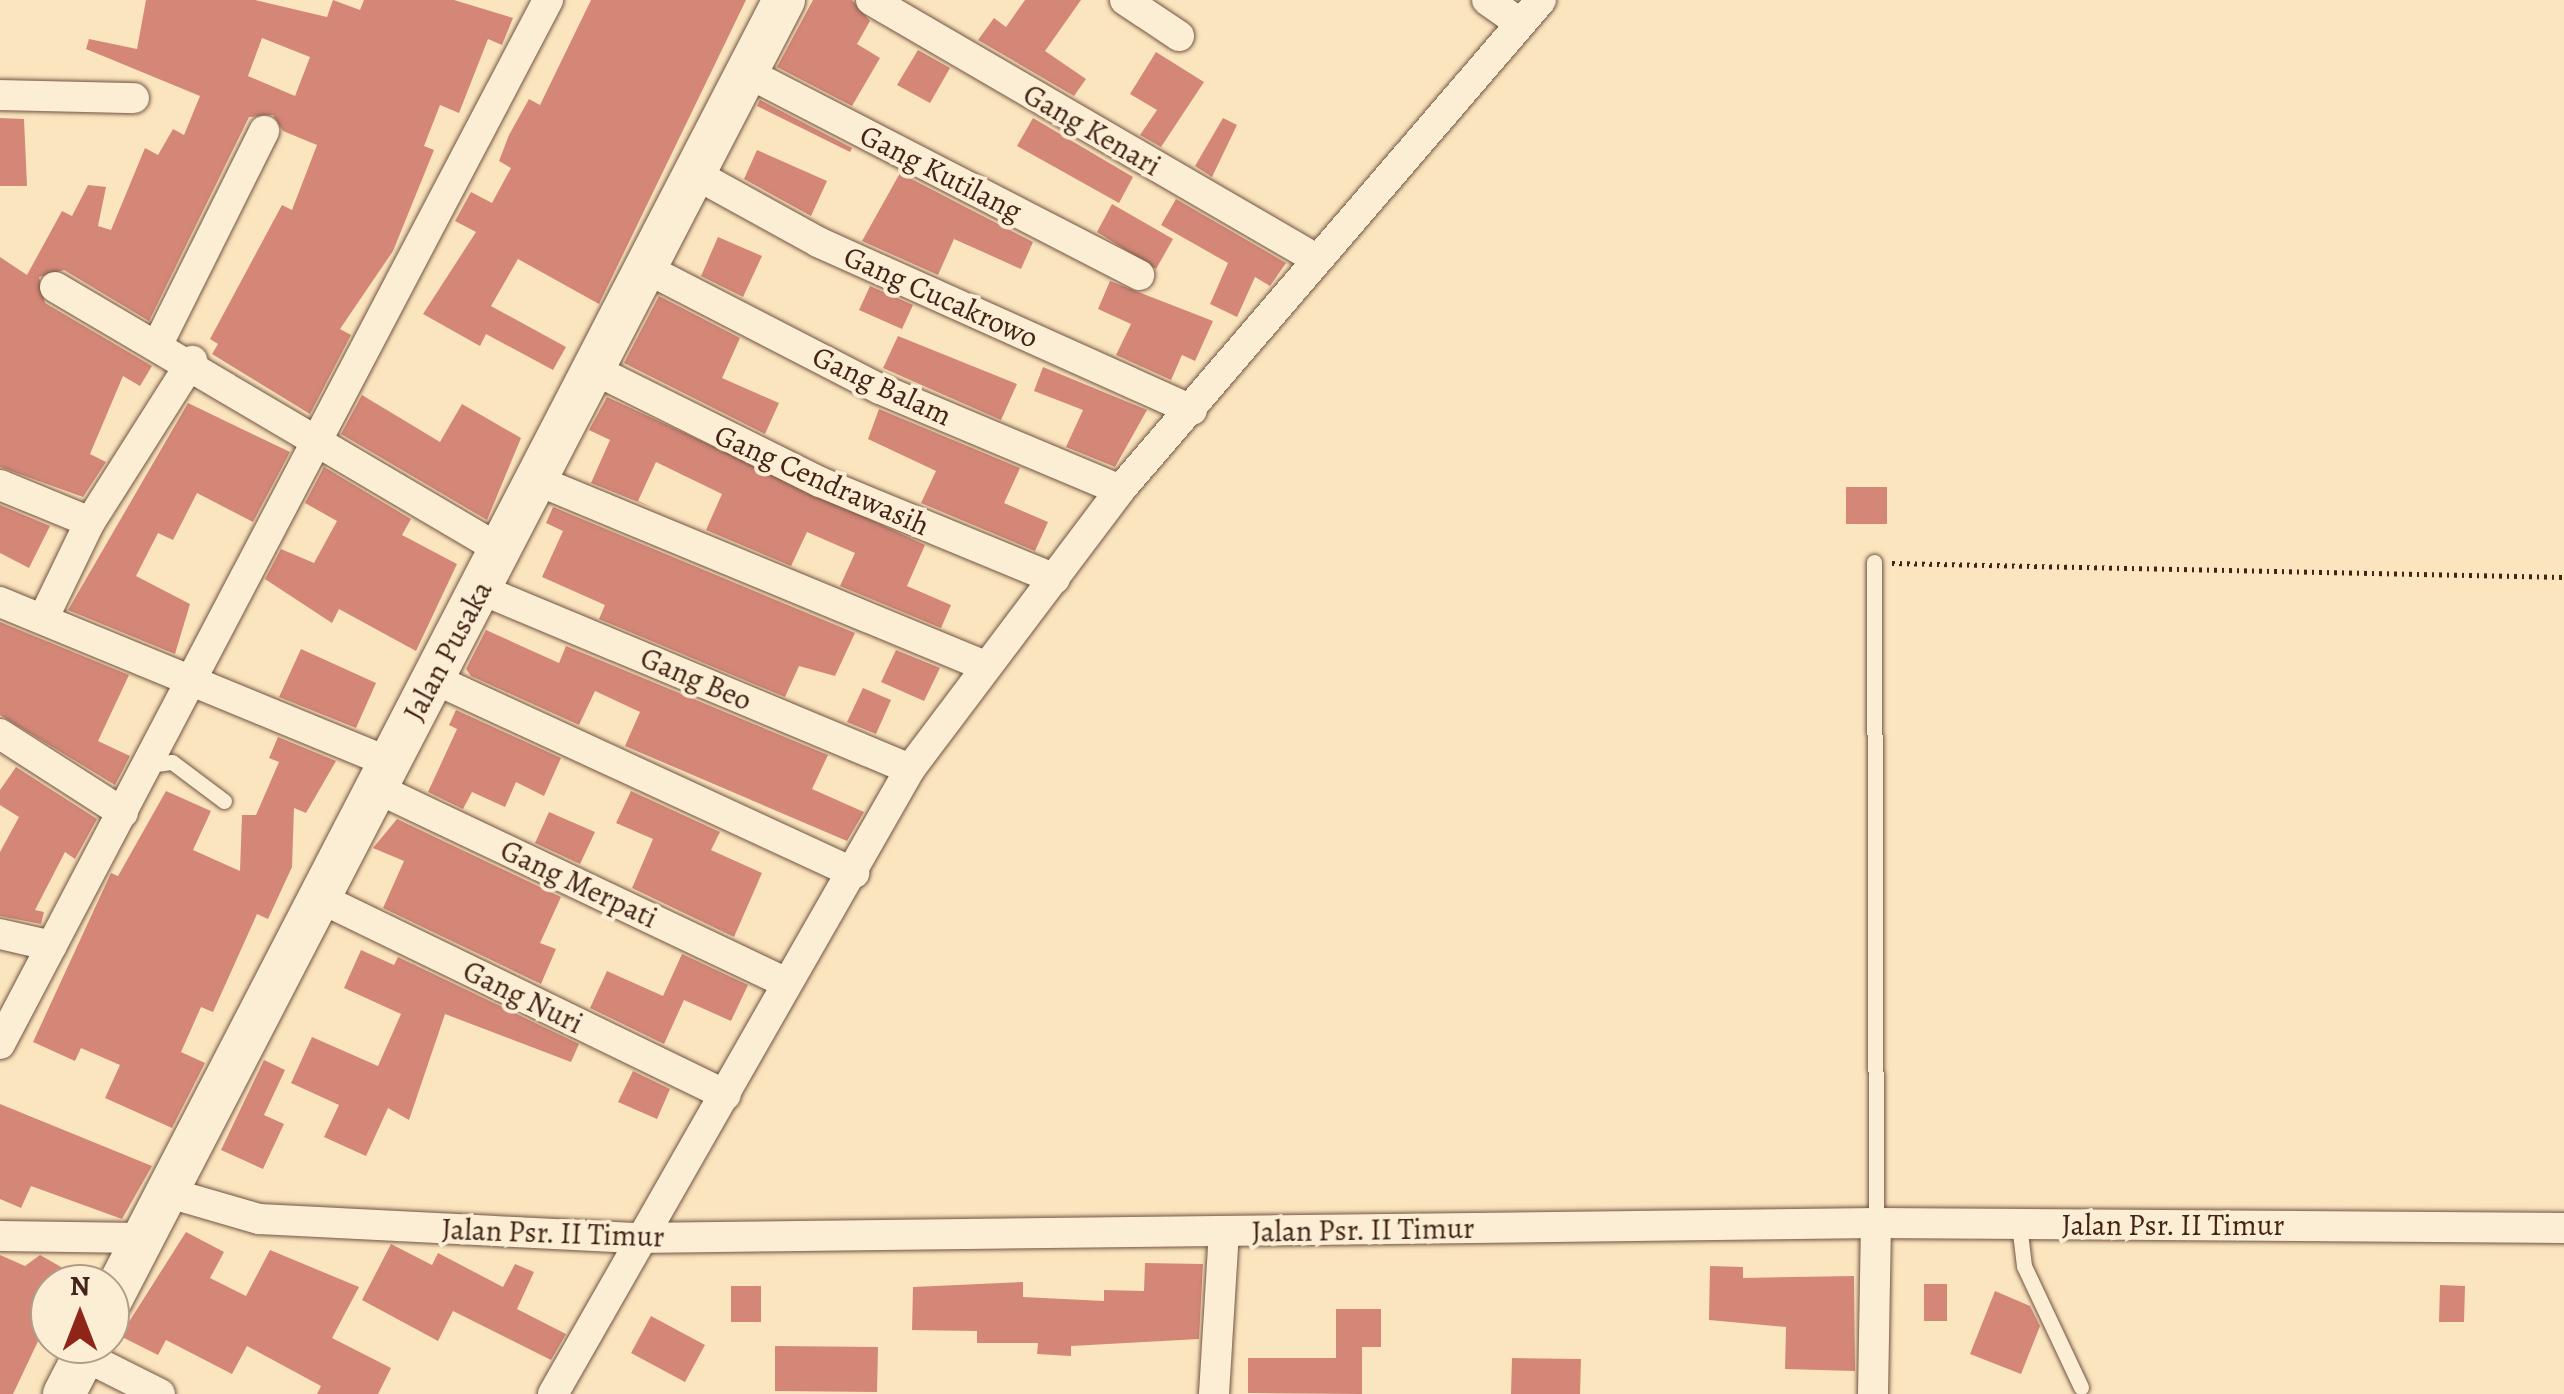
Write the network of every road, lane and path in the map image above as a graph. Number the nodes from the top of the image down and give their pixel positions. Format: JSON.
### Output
{"nodes":[{"id":1,"x":548,"y":0,"type":"edge"},
{"id":2,"x":784,"y":0,"type":"edge"},
{"id":3,"x":871,"y":0,"type":"edge"},
{"id":4,"x":1125,"y":0,"type":"edge"},
{"id":5,"x":1487,"y":0,"type":"edge"},
{"id":6,"x":1542,"y":0,"type":"edge"},
{"id":7,"x":1520,"y":22,"type":"junction"},
{"id":8,"x":1179,"y":36,"type":"dead end"},
{"id":9,"x":742,"y":70,"type":"junction"},
{"id":10,"x":0,"y":95,"type":"edge"},
{"id":11,"x":134,"y":98,"type":"dead end"},
{"id":12,"x":264,"y":131,"type":"dead end"},
{"id":13,"x":695,"y":174,"type":"junction"},
{"id":14,"x":1314,"y":258,"type":"junction"},
{"id":15,"x":650,"y":270,"type":"junction"},
{"id":16,"x":1139,"y":276,"type":"dead end"},
{"id":17,"x":55,"y":288,"type":"dead end"},
{"id":18,"x":159,"y":342,"type":"junction"},
{"id":19,"x":192,"y":361,"type":"junction"},
{"id":20,"x":593,"y":370,"type":"junction"},
{"id":21,"x":1192,"y":410,"type":"junction"},
{"id":22,"x":313,"y":437,"type":"junction"},
{"id":23,"x":536,"y":480,"type":"junction"},
{"id":24,"x":0,"y":485,"type":"edge"},
{"id":25,"x":1120,"y":490,"type":"junction"},
{"id":26,"x":90,"y":522,"type":"junction"},
{"id":27,"x":499,"y":549,"type":"junction"},
{"id":28,"x":1874,"y":562,"type":"joint"},
{"id":29,"x":2564,"y":577,"type":"edge"},
{"id":30,"x":1056,"y":580,"type":"junction"},
{"id":31,"x":482,"y":590,"type":"junction"},
{"id":32,"x":0,"y":602,"type":"edge"},
{"id":33,"x":44,"y":617,"type":"junction"},
{"id":34,"x":984,"y":666,"type":"junction"},
{"id":35,"x":434,"y":679,"type":"junction"},
{"id":36,"x":192,"y":688,"type":"junction"},
{"id":37,"x":0,"y":734,"type":"edge"},
{"id":38,"x":150,"y":765,"type":"junction"},
{"id":39,"x":910,"y":769,"type":"junction"},
{"id":40,"x":382,"y":775,"type":"junction"},
{"id":41,"x":224,"y":801,"type":"dead end"},
{"id":42,"x":124,"y":813,"type":"junction"},
{"id":43,"x":854,"y":873,"type":"junction"},
{"id":44,"x":320,"y":898,"type":"junction"},
{"id":45,"x":0,"y":934,"type":"edge"},
{"id":46,"x":52,"y":946,"type":"junction"},
{"id":47,"x":783,"y":981,"type":"junction"},
{"id":48,"x":0,"y":1044,"type":"edge"},
{"id":49,"x":726,"y":1095,"type":"junction"},
{"id":50,"x":166,"y":1192,"type":"junction"},
{"id":51,"x":1876,"y":1224,"type":"junction"},
{"id":52,"x":2019,"y":1224,"type":"junction"},
{"id":53,"x":2564,"y":1228,"type":"edge"},
{"id":54,"x":1224,"y":1232,"type":"junction"},
{"id":55,"x":0,"y":1236,"type":"edge"},
{"id":56,"x":141,"y":1238,"type":"junction"},
{"id":57,"x":635,"y":1238,"type":"junction"},
{"id":58,"x":128,"y":1264,"type":"edge"},
{"id":59,"x":80,"y":1364,"type":"edge"},
{"id":60,"x":110,"y":1364,"type":"edge"},
{"id":61,"x":2080,"y":1387,"type":"dead end"},
{"id":62,"x":64,"y":1394,"type":"edge"},
{"id":63,"x":160,"y":1394,"type":"edge"},
{"id":64,"x":552,"y":1394,"type":"edge"},
{"id":65,"x":1214,"y":1394,"type":"edge"},
{"id":66,"x":1873,"y":1394,"type":"edge"}],
"edges":[{"from":1,"to":22,"type":"street"},
{"from":2,"to":9,"type":"main road","name":"Jalan Pusaka"},
{"from":3,"to":14,"type":"street","name":"Gang Kenari"},
{"from":4,"to":8,"type":"street"},
{"from":5,"to":7,"type":"street"},
{"from":6,"to":7,"type":"street"},
{"from":7,"to":14,"type":"street"},
{"from":9,"to":13,"type":"main road","name":"Jalan Pusaka"},
{"from":9,"to":16,"type":"street","name":"Gang Kutilang"},
{"from":10,"to":11,"type":"street"},
{"from":12,"to":18,"type":"street"},
{"from":13,"to":15,"type":"main road","name":"Jalan Pusaka"},
{"from":13,"to":21,"type":"street","name":"Gang Cucakrowo"},
{"from":14,"to":21,"type":"street"},
{"from":15,"to":20,"type":"main road","name":"Jalan Pusaka"},
{"from":15,"to":25,"type":"street","name":"Gang Balam"},
{"from":17,"to":18,"type":"street"},
{"from":18,"to":19,"type":"street"},
{"from":19,"to":22,"type":"street"},
{"from":19,"to":26,"type":"street"},
{"from":20,"to":23,"type":"main road","name":"Jalan Pusaka"},
{"from":20,"to":30,"type":"street","name":"Gang Cendrawasih"},
{"from":21,"to":25,"type":"street"},
{"from":22,"to":27,"type":"street"},
{"from":22,"to":36,"type":"street"},
{"from":23,"to":27,"type":"main road","name":"Jalan Pusaka"},
{"from":23,"to":34,"type":"street"},
{"from":24,"to":26,"type":"street"},
{"from":25,"to":30,"type":"street"},
{"from":26,"to":33,"type":"street"},
{"from":27,"to":31,"type":"main road","name":"Jalan Pusaka"},
{"from":28,"to":29,"type":"path"},
{"from":28,"to":51,"type":"lane"},
{"from":30,"to":34,"type":"street"},
{"from":31,"to":35,"type":"main road","name":"Jalan Pusaka"},
{"from":31,"to":39,"type":"street","name":"Gang Beo"},
{"from":32,"to":33,"type":"street","name":"Gang Merpati"},
{"from":33,"to":36,"type":"street","name":"Gang Merpati"},
{"from":34,"to":39,"type":"street"},
{"from":35,"to":40,"type":"main road","name":"Jalan Pusaka"},
{"from":35,"to":43,"type":"street"},
{"from":36,"to":38,"type":"street"},
{"from":36,"to":40,"type":"street","name":"Gang Merpati"},
{"from":37,"to":42,"type":"street"},
{"from":38,"to":41,"type":"lane"},
{"from":38,"to":42,"type":"street"},
{"from":39,"to":43,"type":"street"},
{"from":40,"to":44,"type":"main road","name":"Jalan Pusaka"},
{"from":40,"to":47,"type":"street","name":"Gang Merpati"},
{"from":42,"to":46,"type":"street"},
{"from":43,"to":47,"type":"street"},
{"from":44,"to":49,"type":"street","name":"Gang Nuri"},
{"from":44,"to":50,"type":"main road","name":"Jalan Pusaka"},
{"from":45,"to":46,"type":"street"},
{"from":46,"to":48,"type":"street"},
{"from":47,"to":49,"type":"street"},
{"from":49,"to":57,"type":"street"},
{"from":50,"to":56,"type":"main road","name":"Jalan Pusaka"},
{"from":50,"to":57,"type":"street","name":"Jalan Psr. II Timur"},
{"from":51,"to":52,"type":"street","name":"Jalan Psr. II Timur"},
{"from":51,"to":54,"type":"street","name":"Jalan Psr. II Timur"},
{"from":51,"to":66,"type":"street"},
{"from":52,"to":53,"type":"street","name":"Jalan Psr. II Timur"},
{"from":52,"to":61,"type":"lane"},
{"from":54,"to":57,"type":"street","name":"Jalan Psr. II Timur"},
{"from":54,"to":65,"type":"street"},
{"from":55,"to":56,"type":"street"},
{"from":56,"to":58,"type":"main road","name":"Jalan Pusaka"},
{"from":57,"to":64,"type":"street"},
{"from":59,"to":62,"type":"main road"},
{"from":60,"to":63,"type":"street"}]}
